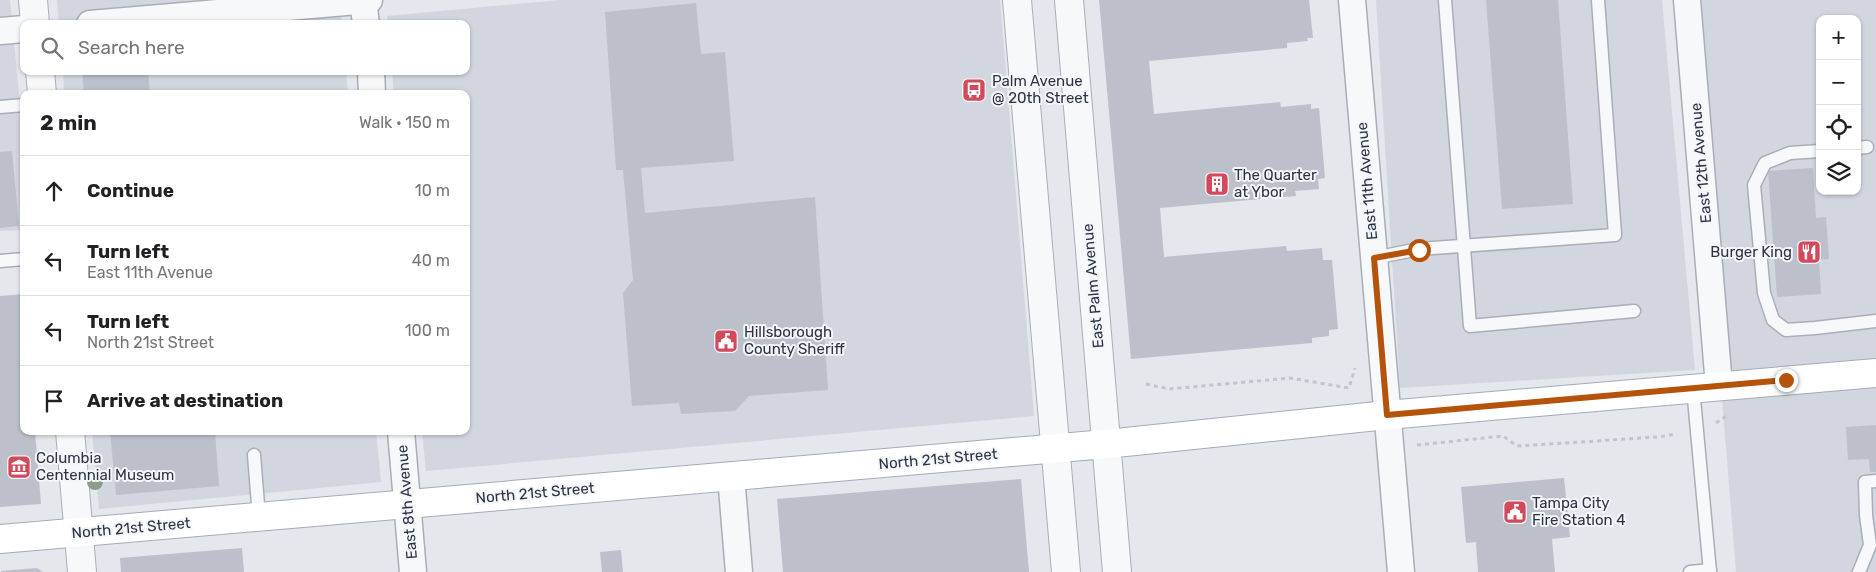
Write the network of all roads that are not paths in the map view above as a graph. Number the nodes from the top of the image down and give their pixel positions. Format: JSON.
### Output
{"nodes":[{"id":1,"x":33,"y":0,"type":"edge"},
{"id":2,"x":363,"y":0,"type":"edge"},
{"id":3,"x":369,"y":0,"type":"edge"},
{"id":4,"x":1017,"y":0,"type":"edge"},
{"id":5,"x":1069,"y":0,"type":"edge"},
{"id":6,"x":1352,"y":0,"type":"edge"},
{"id":7,"x":1445,"y":0,"type":"edge"},
{"id":8,"x":1598,"y":0,"type":"edge"},
{"id":9,"x":1686,"y":0,"type":"edge"},
{"id":10,"x":35,"y":20,"type":"edge"},
{"id":11,"x":136,"y":20,"type":"edge"},
{"id":12,"x":366,"y":20,"type":"edge"},
{"id":13,"x":20,"y":29,"type":"edge"},
{"id":14,"x":0,"y":31,"type":"edge"},
{"id":15,"x":40,"y":75,"type":"edge"},
{"id":16,"x":371,"y":75,"type":"edge"},
{"id":17,"x":42,"y":90,"type":"edge"},
{"id":18,"x":372,"y":90,"type":"edge"},
{"id":19,"x":20,"y":105,"type":"edge"},
{"id":20,"x":0,"y":107,"type":"edge"},
{"id":21,"x":1816,"y":150,"type":"edge"},
{"id":22,"x":1463,"y":246,"type":"junction"},
{"id":23,"x":1374,"y":258,"type":"junction"},
{"id":24,"x":20,"y":259,"type":"edge"},
{"id":25,"x":0,"y":261,"type":"edge"},
{"id":26,"x":1634,"y":311,"type":"dead end"},
{"id":27,"x":1876,"y":321,"type":"edge"},
{"id":28,"x":1876,"y":373,"type":"edge"},
{"id":29,"x":1706,"y":387,"type":"junction"},
{"id":30,"x":1387,"y":415,"type":"junction"},
{"id":31,"x":70,"y":435,"type":"edge"},
{"id":32,"x":401,"y":435,"type":"edge"},
{"id":33,"x":1106,"y":444,"type":"junction"},
{"id":34,"x":1055,"y":449,"type":"junction"},
{"id":35,"x":254,"y":455,"type":"dead end"},
{"id":36,"x":731,"y":476,"type":"junction"},
{"id":37,"x":1876,"y":481,"type":"edge"},
{"id":38,"x":408,"y":504,"type":"junction"},
{"id":39,"x":260,"y":517,"type":"junction"},
{"id":40,"x":79,"y":532,"type":"junction"},
{"id":41,"x":0,"y":539,"type":"edge"},
{"id":42,"x":1710,"y":571,"type":"edge"},
{"id":43,"x":82,"y":572,"type":"edge"},
{"id":44,"x":413,"y":572,"type":"edge"},
{"id":45,"x":739,"y":572,"type":"edge"},
{"id":46,"x":1066,"y":572,"type":"edge"},
{"id":47,"x":1117,"y":572,"type":"edge"},
{"id":48,"x":1401,"y":572,"type":"edge"},
{"id":49,"x":1690,"y":572,"type":"edge"},
{"id":50,"x":1859,"y":572,"type":"edge"}],
"edges":[{"from":1,"to":10,"type":"street"},
{"from":2,"to":3,"type":"street"},
{"from":2,"to":11,"type":"street"},
{"from":2,"to":12,"type":"street"},
{"from":4,"to":34,"type":"street"},
{"from":5,"to":33,"type":"street","name":"East Palm Avenue"},
{"from":6,"to":23,"type":"street","name":"East 11th Avenue"},
{"from":7,"to":22,"type":"lane"},
{"from":8,"to":22,"type":"lane"},
{"from":9,"to":29,"type":"street","name":"East 12th Avenue"},
{"from":13,"to":14,"type":"street"},
{"from":15,"to":17,"type":"street"},
{"from":16,"to":18,"type":"street"},
{"from":19,"to":20,"type":"lane"},
{"from":21,"to":27,"type":"lane"},
{"from":22,"to":23,"type":"lane"},
{"from":22,"to":26,"type":"lane"},
{"from":23,"to":30,"type":"street","name":"East 11th Avenue"},
{"from":24,"to":25,"type":"lane"},
{"from":28,"to":29,"type":"main road","name":"North 21st Street"},
{"from":29,"to":30,"type":"main road","name":"North 21st Street"},
{"from":29,"to":42,"type":"lane"},
{"from":30,"to":33,"type":"main road","name":"North 21st Street"},
{"from":30,"to":48,"type":"street","name":"East 11th Avenue"},
{"from":31,"to":40,"type":"street"},
{"from":32,"to":38,"type":"street","name":"East 8th Avenue"},
{"from":33,"to":34,"type":"main road","name":"North 21st Street"},
{"from":33,"to":47,"type":"street","name":"East Palm Avenue"},
{"from":34,"to":36,"type":"main road","name":"North 21st Street"},
{"from":34,"to":46,"type":"street"},
{"from":35,"to":39,"type":"lane"},
{"from":36,"to":38,"type":"main road","name":"North 21st Street"},
{"from":36,"to":45,"type":"street"},
{"from":37,"to":50,"type":"lane"},
{"from":38,"to":39,"type":"main road","name":"North 21st Street"},
{"from":38,"to":44,"type":"street","name":"East 8th Avenue"},
{"from":39,"to":40,"type":"main road","name":"North 21st Street"},
{"from":40,"to":41,"type":"main road","name":"North 21st Street"},
{"from":40,"to":43,"type":"street"},
{"from":42,"to":49,"type":"lane"}]}
